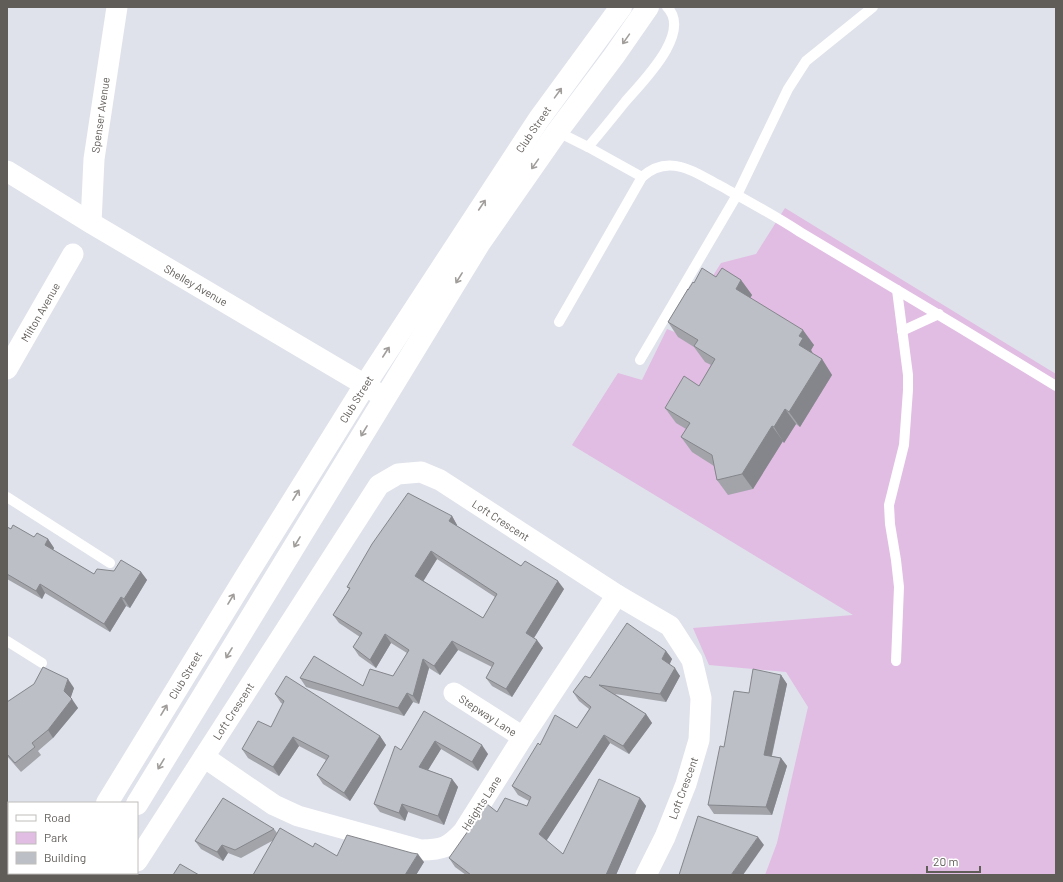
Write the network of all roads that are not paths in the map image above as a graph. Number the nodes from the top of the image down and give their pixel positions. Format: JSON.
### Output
{"nodes":[{"id":1,"x":117,"y":7,"type":"edge"},
{"id":2,"x":621,"y":7,"type":"edge"},
{"id":3,"x":648,"y":7,"type":"edge"},
{"id":4,"x":667,"y":7,"type":"edge"},
{"id":5,"x":874,"y":7,"type":"edge"},
{"id":6,"x":539,"y":119,"type":"junction"},
{"id":7,"x":558,"y":132,"type":"junction"},
{"id":8,"x":588,"y":147,"type":"junction"},
{"id":9,"x":7,"y":171,"type":"edge"},
{"id":10,"x":642,"y":177,"type":"junction"},
{"id":11,"x":737,"y":195,"type":"junction"},
{"id":12,"x":91,"y":224,"type":"junction"},
{"id":13,"x":73,"y":254,"type":"dead end"},
{"id":14,"x":897,"y":290,"type":"junction"},
{"id":15,"x":939,"y":314,"type":"junction"},
{"id":16,"x":559,"y":322,"type":"dead end"},
{"id":17,"x":902,"y":331,"type":"junction"},
{"id":18,"x":640,"y":360,"type":"dead end"},
{"id":19,"x":7,"y":369,"type":"edge"},
{"id":20,"x":1053,"y":383,"type":"edge"},
{"id":21,"x":365,"y":385,"type":"junction"},
{"id":22,"x":385,"y":398,"type":"junction"},
{"id":23,"x":7,"y":497,"type":"edge"},
{"id":24,"x":110,"y":562,"type":"dead end"},
{"id":25,"x":617,"y":595,"type":"junction"},
{"id":26,"x":7,"y":641,"type":"edge"},
{"id":27,"x":896,"y":661,"type":"dead end"},
{"id":28,"x":42,"y":663,"type":"dead end"},
{"id":29,"x":454,"y":693,"type":"dead end"},
{"id":30,"x":523,"y":737,"type":"junction"},
{"id":31,"x":204,"y":757,"type":"junction"},
{"id":32,"x":109,"y":802,"type":"edge"},
{"id":33,"x":138,"y":802,"type":"edge"},
{"id":34,"x":138,"y":859,"type":"edge"},
{"id":35,"x":646,"y":875,"type":"edge"}],
"edges":[{"from":1,"to":12,"type":"street","name":"Spenser Avenue"},
{"from":6,"to":2,"type":"main road","name":"Club Street","one_way":true},
{"from":3,"to":7,"type":"main road","name":"Club Street","one_way":true},
{"from":4,"to":8,"type":"lane"},
{"from":5,"to":11,"type":"lane"},
{"from":6,"to":7,"type":"lane"},
{"from":21,"to":6,"type":"main road","name":"Club Street","one_way":true},
{"from":7,"to":8,"type":"lane"},
{"from":7,"to":22,"type":"main road","name":"Club Street","one_way":true},
{"from":8,"to":10,"type":"lane"},
{"from":9,"to":12,"type":"street","name":"Shelley Avenue"},
{"from":10,"to":11,"type":"lane"},
{"from":10,"to":16,"type":"lane"},
{"from":11,"to":14,"type":"lane"},
{"from":11,"to":18,"type":"lane"},
{"from":12,"to":21,"type":"street","name":"Shelley Avenue"},
{"from":13,"to":19,"type":"street","name":"Milton Avenue"},
{"from":14,"to":15,"type":"lane"},
{"from":14,"to":17,"type":"lane"},
{"from":15,"to":17,"type":"lane"},
{"from":15,"to":20,"type":"lane"},
{"from":17,"to":27,"type":"lane"},
{"from":21,"to":22,"type":"street","name":"Shelley Avenue"},
{"from":32,"to":21,"type":"main road","name":"Club Street","one_way":true},
{"from":22,"to":33,"type":"main road","name":"Club Street","one_way":true},
{"from":23,"to":24,"type":"lane"},
{"from":25,"to":30,"type":"street","name":"Heights Lane"},
{"from":25,"to":31,"type":"street","name":"Loft Crescent"},
{"from":25,"to":35,"type":"street","name":"Loft Crescent"},
{"from":26,"to":28,"type":"lane"},
{"from":29,"to":30,"type":"street","name":"Stepway Lane"},
{"from":30,"to":31,"type":"street","name":"Heights Lane"},
{"from":31,"to":34,"type":"street","name":"Loft Crescent"}]}
